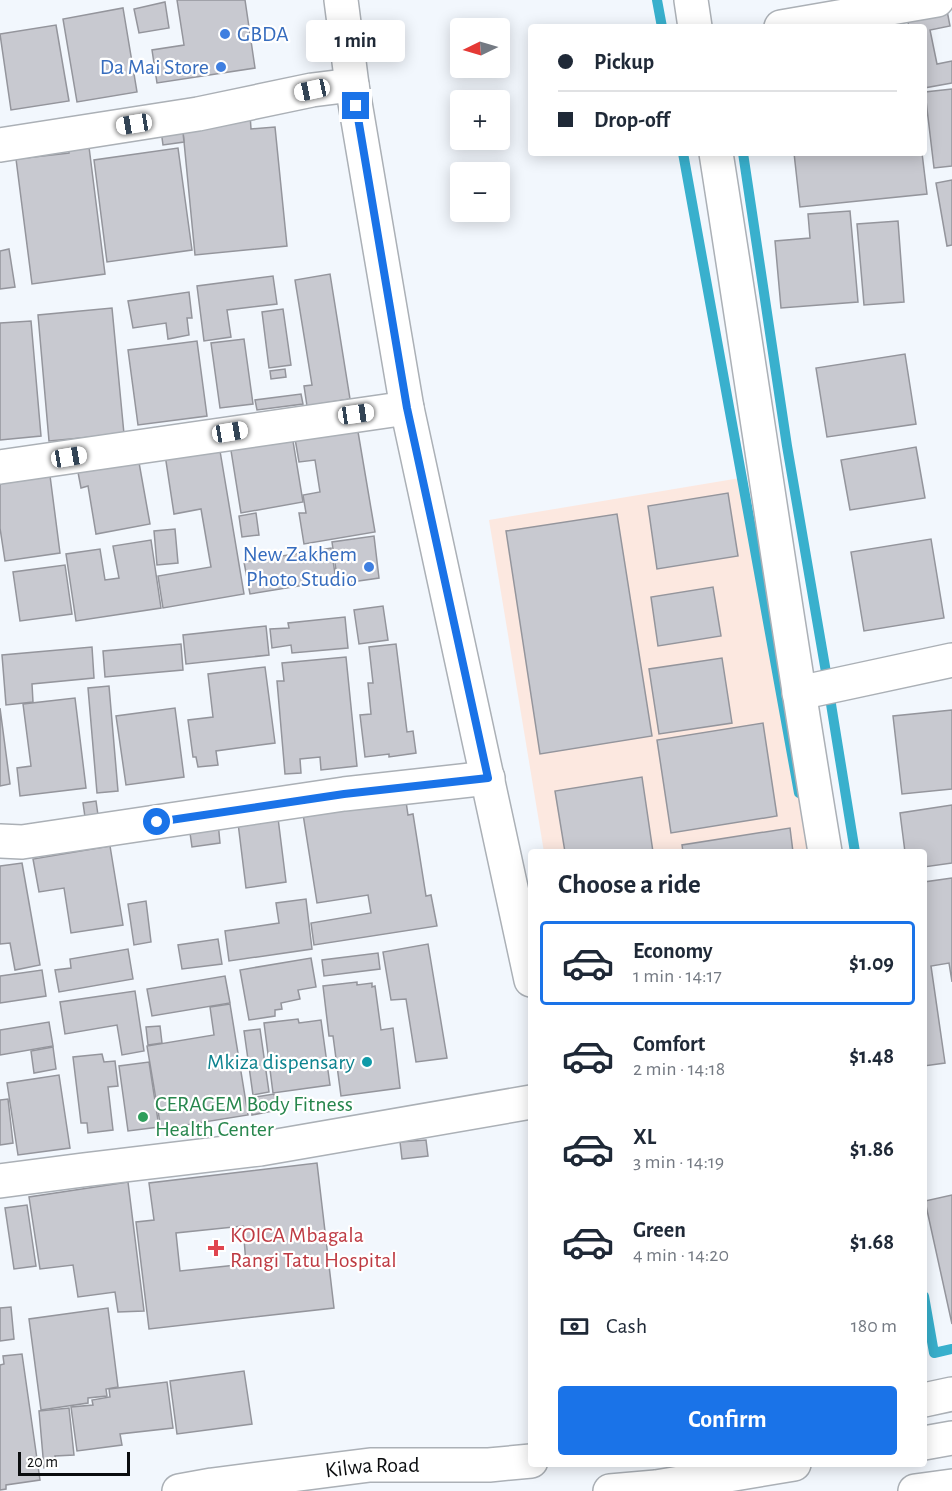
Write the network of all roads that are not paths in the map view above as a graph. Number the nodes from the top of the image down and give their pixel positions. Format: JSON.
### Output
{"nodes":[{"id":1,"x":340,"y":0,"type":"edge"},
{"id":2,"x":691,"y":0,"type":"edge"},
{"id":3,"x":937,"y":0,"type":"edge"},
{"id":4,"x":695,"y":24,"type":"edge"},
{"id":5,"x":798,"y":24,"type":"edge"},
{"id":6,"x":352,"y":85,"type":"junction"},
{"id":7,"x":0,"y":145,"type":"edge"},
{"id":8,"x":716,"y":156,"type":"edge"},
{"id":9,"x":407,"y":408,"type":"junction"},
{"id":10,"x":0,"y":467,"type":"edge"},
{"id":11,"x":952,"y":660,"type":"edge"},
{"id":12,"x":799,"y":693,"type":"junction"},
{"id":13,"x":488,"y":778,"type":"junction"},
{"id":14,"x":0,"y":841,"type":"edge"},
{"id":15,"x":825,"y":849,"type":"edge"},
{"id":16,"x":528,"y":966,"type":"edge"},
{"id":17,"x":528,"y":1103,"type":"edge"},
{"id":18,"x":0,"y":1182,"type":"edge"},
{"id":19,"x":952,"y":1394,"type":"edge"},
{"id":20,"x":927,"y":1399,"type":"edge"},
{"id":21,"x":952,"y":1438,"type":"edge"},
{"id":22,"x":927,"y":1442,"type":"edge"},
{"id":23,"x":528,"y":1461,"type":"edge"},
{"id":24,"x":777,"y":1467,"type":"edge"},
{"id":25,"x":952,"y":1486,"type":"edge"},
{"id":26,"x":649,"y":1489,"type":"edge"},
{"id":27,"x":179,"y":1491,"type":"edge"},
{"id":28,"x":610,"y":1491,"type":"edge"},
{"id":29,"x":915,"y":1491,"type":"edge"}],
"edges":[{"from":1,"to":6,"type":"main road"},
{"from":2,"to":4,"type":"main road"},
{"from":3,"to":5,"type":"main road"},
{"from":6,"to":7,"type":"main road"},
{"from":6,"to":9,"type":"main road"},
{"from":8,"to":12,"type":"main road"},
{"from":9,"to":10,"type":"main road"},
{"from":9,"to":13,"type":"main road"},
{"from":11,"to":12,"type":"main road"},
{"from":12,"to":15,"type":"main road"},
{"from":13,"to":14,"type":"main road"},
{"from":13,"to":16,"type":"main road"},
{"from":17,"to":18,"type":"main road"},
{"from":19,"to":20,"type":"main road"},
{"from":21,"to":22,"type":"main road"},
{"from":23,"to":27,"type":"main road","name":"Kilwa Road"},
{"from":24,"to":26,"type":"main road"},
{"from":25,"to":29,"type":"main road"},
{"from":26,"to":28,"type":"main road"}]}
